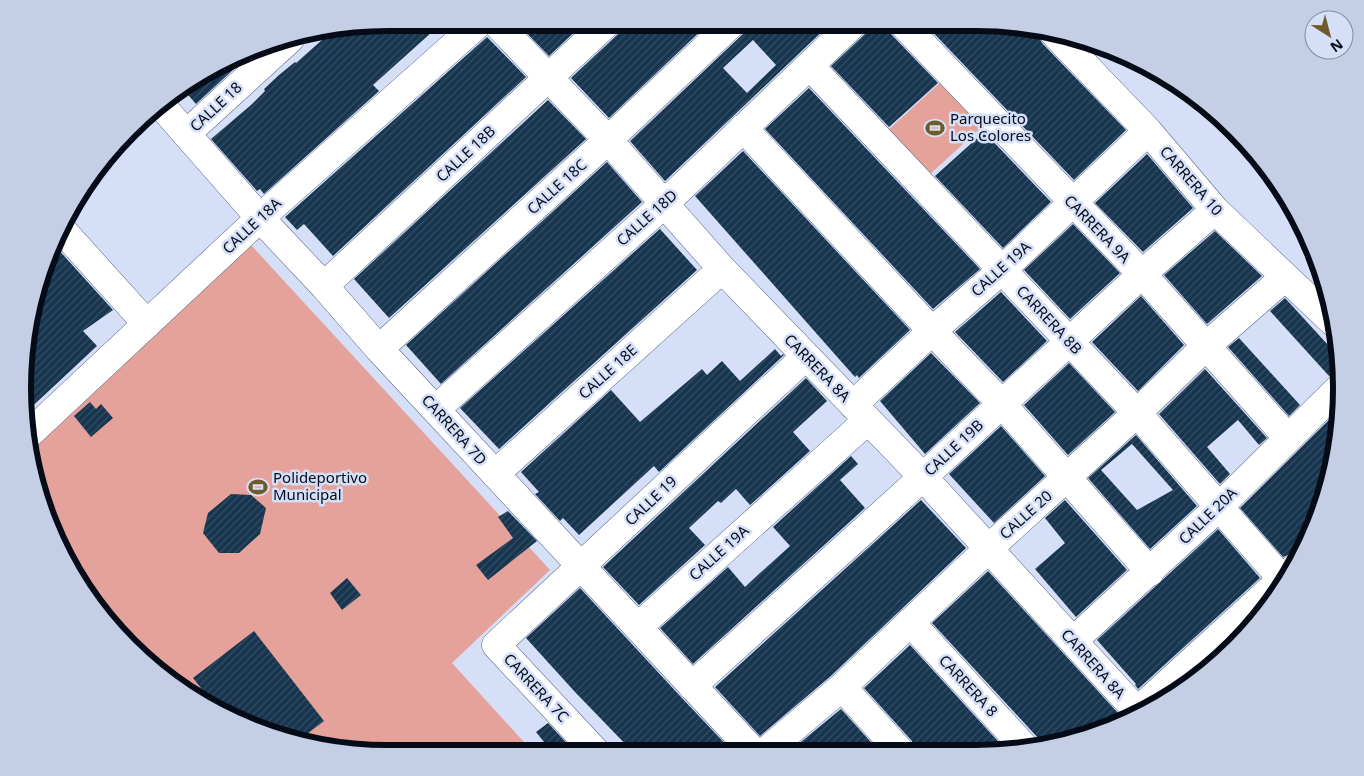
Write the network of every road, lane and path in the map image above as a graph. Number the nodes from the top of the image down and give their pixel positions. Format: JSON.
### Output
{"nodes":[{"id":1,"x":470,"y":31,"type":"edge"},
{"id":2,"x":504,"y":31,"type":"edge"},
{"id":3,"x":598,"y":31,"type":"edge"},
{"id":4,"x":724,"y":31,"type":"edge"},
{"id":5,"x":846,"y":31,"type":"edge"},
{"id":6,"x":910,"y":31,"type":"edge"},
{"id":7,"x":1063,"y":42,"type":"edge"},
{"id":8,"x":279,"y":48,"type":"edge"},
{"id":9,"x":810,"y":66,"type":"junction"},
{"id":10,"x":548,"y":78,"type":"junction"},
{"id":11,"x":165,"y":110,"type":"edge"},
{"id":12,"x":743,"y":128,"type":"junction"},
{"id":13,"x":1148,"y":132,"type":"junction"},
{"id":14,"x":186,"y":134,"type":"junction"},
{"id":15,"x":608,"y":140,"type":"junction"},
{"id":16,"x":1072,"y":203,"type":"junction"},
{"id":17,"x":664,"y":204,"type":"junction"},
{"id":18,"x":1216,"y":210,"type":"junction"},
{"id":19,"x":260,"y":218,"type":"junction"},
{"id":20,"x":66,"y":235,"type":"edge"},
{"id":21,"x":722,"y":269,"type":"junction"},
{"id":22,"x":1002,"y":270,"type":"junction"},
{"id":23,"x":1142,"y":274,"type":"junction"},
{"id":24,"x":1285,"y":277,"type":"junction"},
{"id":25,"x":324,"y":286,"type":"junction"},
{"id":26,"x":1325,"y":315,"type":"edge"},
{"id":27,"x":147,"y":324,"type":"junction"},
{"id":28,"x":932,"y":331,"type":"junction"},
{"id":29,"x":1070,"y":342,"type":"junction"},
{"id":30,"x":1205,"y":347,"type":"junction"},
{"id":31,"x":379,"y":349,"type":"junction"},
{"id":32,"x":805,"y":356,"type":"junction"},
{"id":33,"x":1333,"y":393,"type":"edge"},
{"id":34,"x":1002,"y":404,"type":"junction"},
{"id":35,"x":436,"y":409,"type":"junction"},
{"id":36,"x":861,"y":413,"type":"junction"},
{"id":37,"x":1137,"y":413,"type":"junction"},
{"id":38,"x":33,"y":429,"type":"edge"},
{"id":39,"x":1288,"y":438,"type":"junction"},
{"id":40,"x":495,"y":474,"type":"junction"},
{"id":41,"x":1067,"y":477,"type":"junction"},
{"id":42,"x":923,"y":478,"type":"junction"},
{"id":43,"x":1220,"y":506,"type":"junction"},
{"id":44,"x":988,"y":548,"type":"junction"},
{"id":45,"x":582,"y":565,"type":"junction"},
{"id":46,"x":1283,"y":569,"type":"edge"},
{"id":47,"x":1150,"y":572,"type":"junction"},
{"id":48,"x":1269,"y":591,"type":"edge"},
{"id":49,"x":910,"y":622,"type":"junction"},
{"id":50,"x":638,"y":626,"type":"junction"},
{"id":51,"x":1073,"y":641,"type":"junction"},
{"id":52,"x":496,"y":645,"type":"joint"},
{"id":53,"x":692,"y":686,"type":"junction"},
{"id":54,"x":842,"y":687,"type":"junction"},
{"id":55,"x":1153,"y":698,"type":"edge"},
{"id":56,"x":1132,"y":709,"type":"edge"},
{"id":57,"x":1020,"y":742,"type":"edge"},
{"id":58,"x":589,"y":745,"type":"edge"},
{"id":59,"x":747,"y":745,"type":"edge"},
{"id":60,"x":773,"y":745,"type":"edge"},
{"id":61,"x":895,"y":745,"type":"edge"}],
"edges":[{"from":1,"to":19,"type":"street","name":"CALLE 18A"},
{"from":2,"to":10,"type":"street","name":"CARRERA 8A"},
{"from":3,"to":10,"type":"street","name":"CALLE 18B"},
{"from":4,"to":15,"type":"street","name":"CALLE 18C"},
{"from":5,"to":9,"type":"street","name":"CALLE 18D"},
{"from":6,"to":16,"type":"street","name":"CARRERA 9A"},
{"from":7,"to":13,"type":"street","name":"CARRERA 10"},
{"from":8,"to":14,"type":"street","name":"CALLE 18"},
{"from":9,"to":12,"type":"street","name":"CALLE 18D"},
{"from":9,"to":22,"type":"street","name":"CARRERA 8B"},
{"from":10,"to":15,"type":"street","name":"CARRERA 8A"},
{"from":10,"to":25,"type":"street","name":"CALLE 18B"},
{"from":11,"to":14,"type":"street","name":"CARRERA 7D"},
{"from":12,"to":17,"type":"street","name":"CALLE 18D"},
{"from":12,"to":28,"type":"street"},
{"from":13,"to":16,"type":"street","name":"CALLE 19A"},
{"from":13,"to":18,"type":"street","name":"CARRERA 10"},
{"from":14,"to":19,"type":"street","name":"CARRERA 7D"},
{"from":15,"to":17,"type":"street","name":"CARRERA 8A"},
{"from":15,"to":31,"type":"street","name":"CALLE 18C"},
{"from":16,"to":22,"type":"street","name":"CALLE 19A"},
{"from":16,"to":23,"type":"street","name":"CARRERA 9A"},
{"from":17,"to":21,"type":"street","name":"CARRERA 8A"},
{"from":17,"to":35,"type":"street","name":"CALLE 18D"},
{"from":18,"to":23,"type":"street","name":"CALLE 19B"},
{"from":18,"to":24,"type":"street","name":"CARRERA 10"},
{"from":19,"to":25,"type":"street","name":"CARRERA 7D"},
{"from":19,"to":27,"type":"street","name":"CALLE 18A"},
{"from":20,"to":27,"type":"street"},
{"from":21,"to":32,"type":"street","name":"CARRERA 8A"},
{"from":21,"to":40,"type":"street","name":"CALLE 18E"},
{"from":22,"to":28,"type":"street","name":"CALLE 19A"},
{"from":22,"to":29,"type":"street","name":"CARRERA 8B"},
{"from":23,"to":29,"type":"street","name":"CALLE 19B"},
{"from":23,"to":30,"type":"street","name":"CARRERA 9A"},
{"from":24,"to":26,"type":"street","name":"CARRERA 10"},
{"from":24,"to":30,"type":"street","name":"CALLE 20"},
{"from":25,"to":31,"type":"street","name":"CARRERA 7D"},
{"from":27,"to":38,"type":"street","name":"CALLE 18A"},
{"from":28,"to":34,"type":"street"},
{"from":28,"to":36,"type":"street","name":"CALLE 19A"},
{"from":29,"to":34,"type":"street","name":"CALLE 19B"},
{"from":29,"to":37,"type":"street","name":"CARRERA 8B"},
{"from":30,"to":37,"type":"street","name":"CALLE 20"},
{"from":30,"to":39,"type":"street","name":"CARRERA 9A"},
{"from":31,"to":35,"type":"street","name":"CARRERA 7D"},
{"from":32,"to":36,"type":"street","name":"CARRERA 8A"},
{"from":32,"to":45,"type":"street","name":"CALLE 19"},
{"from":33,"to":39,"type":"street","name":"CALLE 20A"},
{"from":34,"to":41,"type":"street"},
{"from":34,"to":42,"type":"street","name":"CALLE 19B"},
{"from":35,"to":40,"type":"street","name":"CARRERA 7D"},
{"from":36,"to":42,"type":"street","name":"CARRERA 8A"},
{"from":36,"to":50,"type":"street","name":"CALLE 19A"},
{"from":37,"to":41,"type":"street","name":"CALLE 20"},
{"from":37,"to":43,"type":"street","name":"CARRERA 8B"},
{"from":39,"to":43,"type":"street","name":"CALLE 20A"},
{"from":40,"to":45,"type":"street","name":"CARRERA 7D"},
{"from":41,"to":44,"type":"street","name":"CALLE 20"},
{"from":41,"to":47,"type":"street"},
{"from":42,"to":44,"type":"street","name":"CARRERA 8A"},
{"from":42,"to":53,"type":"street","name":"CALLE 19B"},
{"from":43,"to":46,"type":"street","name":"CARRERA 8B"},
{"from":43,"to":47,"type":"street","name":"CALLE 20A"},
{"from":44,"to":49,"type":"street","name":"CALLE 20"},
{"from":44,"to":51,"type":"street","name":"CARRERA 8A"},
{"from":45,"to":50,"type":"street","name":"CARRERA 7D"},
{"from":45,"to":52,"type":"street","name":"CALLE 19"},
{"from":47,"to":51,"type":"street","name":"CALLE 20A"},
{"from":48,"to":55,"type":"street"},
{"from":49,"to":54,"type":"street","name":"CALLE 20"},
{"from":49,"to":57,"type":"street","name":"CARRERA 8"},
{"from":50,"to":53,"type":"street","name":"CARRERA 7D"},
{"from":51,"to":56,"type":"street","name":"CARRERA 8A"},
{"from":52,"to":58,"type":"street","name":"CARRERA 7C"},
{"from":53,"to":59,"type":"street","name":"CARRERA 7D"},
{"from":54,"to":60,"type":"street","name":"CALLE 20"},
{"from":54,"to":61,"type":"street"}]}
